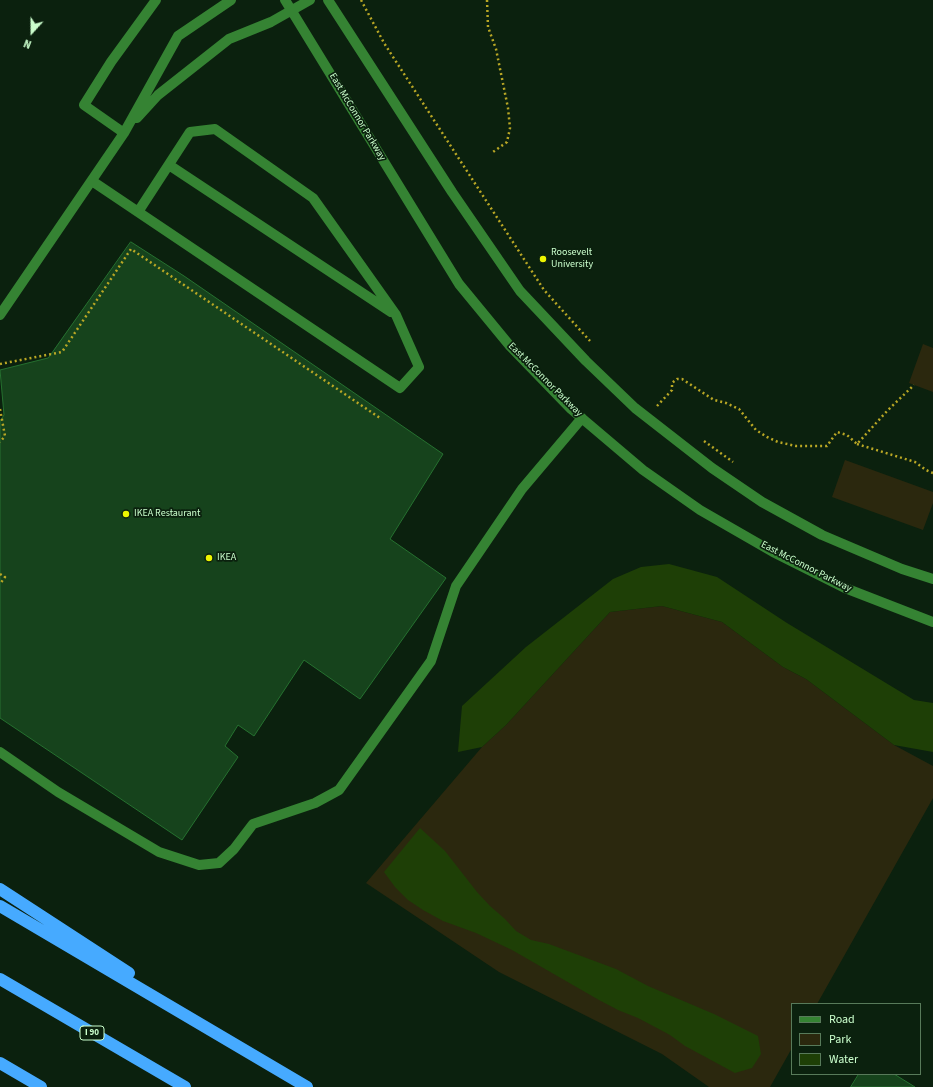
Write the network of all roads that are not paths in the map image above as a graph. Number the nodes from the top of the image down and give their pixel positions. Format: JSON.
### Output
{"nodes":[{"id":1,"x":156,"y":0,"type":"edge"},
{"id":2,"x":231,"y":0,"type":"edge"},
{"id":3,"x":285,"y":0,"type":"edge"},
{"id":4,"x":310,"y":0,"type":"edge"},
{"id":5,"x":328,"y":0,"type":"edge"},
{"id":6,"x":291,"y":11,"type":"junction"},
{"id":7,"x":124,"y":133,"type":"junction"},
{"id":8,"x":169,"y":165,"type":"junction"},
{"id":9,"x":92,"y":181,"type":"junction"},
{"id":10,"x":138,"y":212,"type":"junction"},
{"id":11,"x":0,"y":315,"type":"edge"},
{"id":12,"x":396,"y":315,"type":"junction"},
{"id":13,"x":582,"y":418,"type":"junction"},
{"id":14,"x":933,"y":579,"type":"edge"},
{"id":15,"x":933,"y":622,"type":"edge"},
{"id":16,"x":0,"y":752,"type":"edge"},
{"id":17,"x":0,"y":889,"type":"edge"},
{"id":18,"x":0,"y":906,"type":"edge"},
{"id":19,"x":0,"y":979,"type":"edge"},
{"id":20,"x":0,"y":1063,"type":"edge"},
{"id":21,"x":286,"y":1076,"type":"junction"},
{"id":22,"x":41,"y":1087,"type":"edge"},
{"id":23,"x":185,"y":1087,"type":"edge"},
{"id":24,"x":307,"y":1087,"type":"edge"}],
"edges":[{"from":1,"to":7,"type":"street"},
{"from":2,"to":7,"type":"street"},
{"from":3,"to":6,"type":"street","name":"East McConnor Parkway"},
{"from":4,"to":6,"type":"street"},
{"from":5,"to":14,"type":"street"},
{"from":6,"to":7,"type":"street"},
{"from":6,"to":13,"type":"street","name":"East McConnor Parkway"},
{"from":7,"to":9,"type":"street"},
{"from":8,"to":10,"type":"street"},
{"from":8,"to":12,"type":"street"},
{"from":8,"to":12,"type":"street"},
{"from":9,"to":10,"type":"street"},
{"from":9,"to":11,"type":"street"},
{"from":10,"to":12,"type":"street"},
{"from":13,"to":15,"type":"street","name":"East McConnor Parkway"},
{"from":13,"to":16,"type":"street"},
{"from":17,"to":21,"type":"highway"},
{"from":18,"to":21,"type":"highway"},
{"from":19,"to":23,"type":"highway","number":"I 90"},
{"from":20,"to":22,"type":"highway"},
{"from":21,"to":24,"type":"highway"}]}
